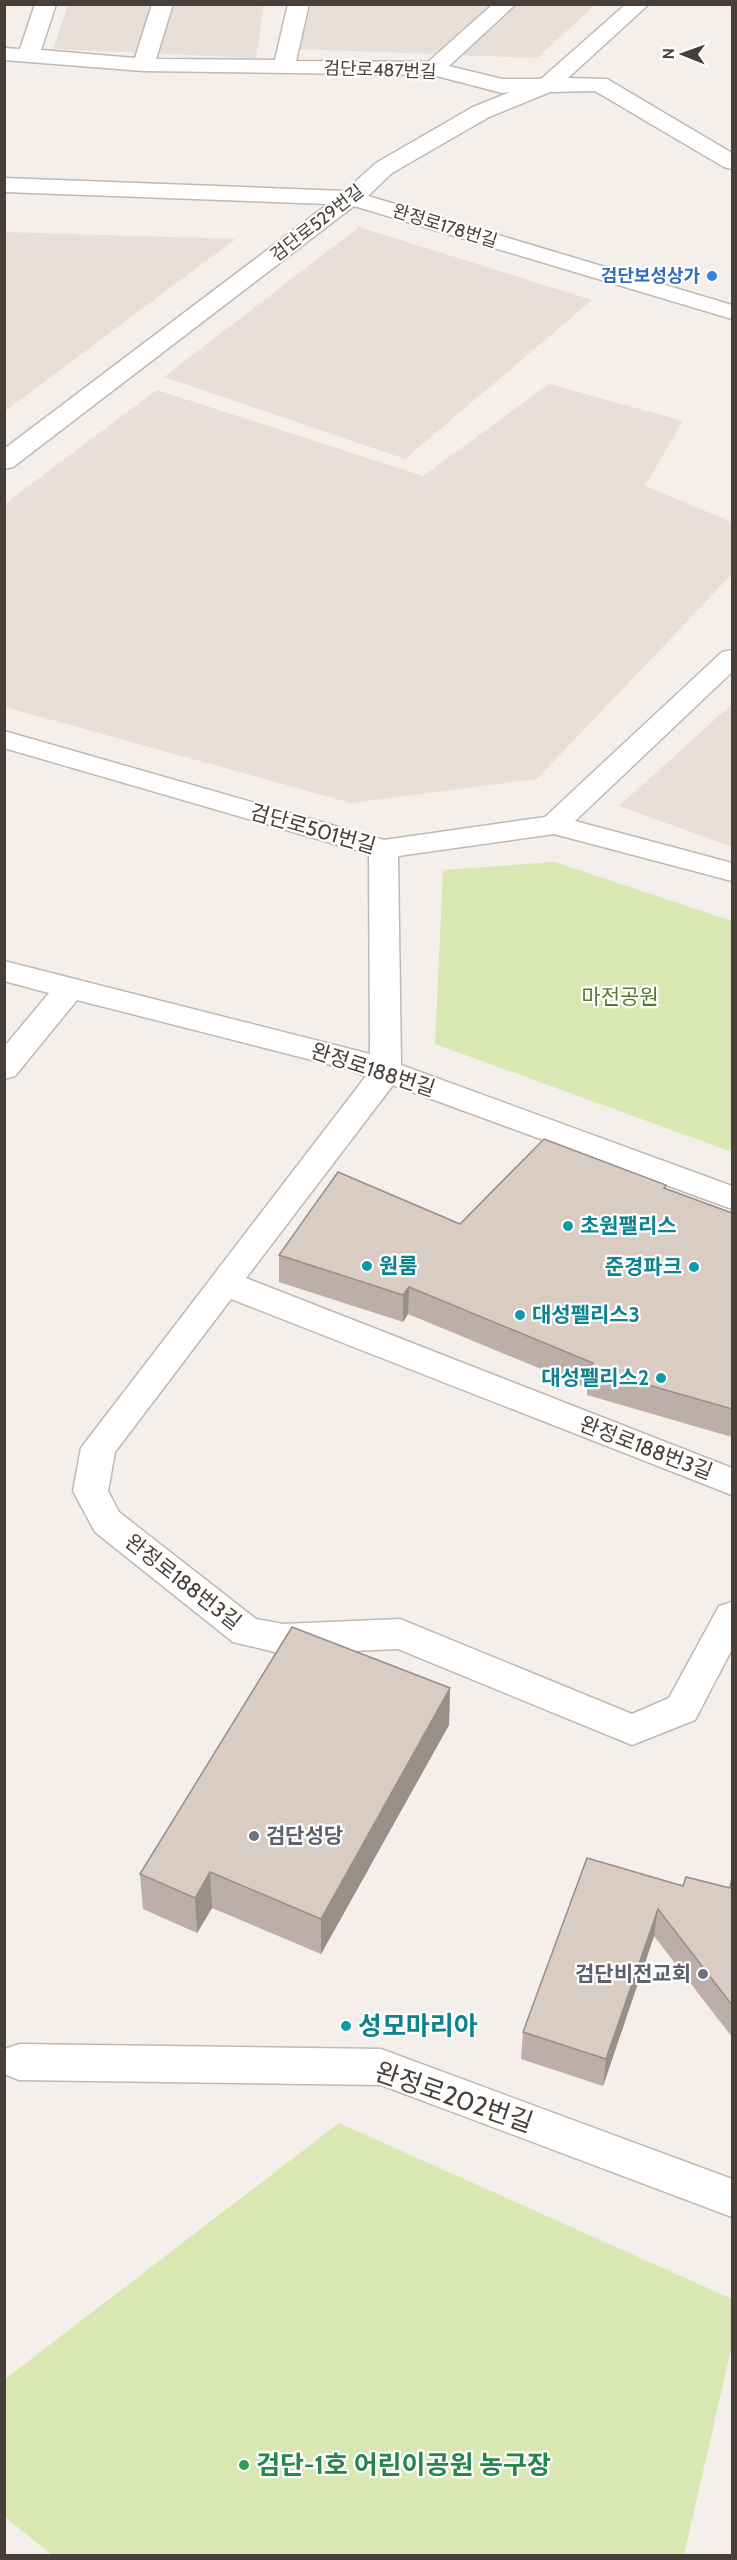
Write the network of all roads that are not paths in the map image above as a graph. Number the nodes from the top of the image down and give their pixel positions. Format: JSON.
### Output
{"nodes":[{"id":1,"x":46,"y":4,"type":"edge"},
{"id":2,"x":163,"y":4,"type":"edge"},
{"id":3,"x":299,"y":4,"type":"edge"},
{"id":4,"x":506,"y":4,"type":"edge"},
{"id":5,"x":639,"y":4,"type":"edge"},
{"id":6,"x":4,"y":54,"type":"edge"},
{"id":7,"x":28,"y":56,"type":"junction"},
{"id":8,"x":144,"y":64,"type":"junction"},
{"id":9,"x":284,"y":67,"type":"junction"},
{"id":10,"x":433,"y":69,"type":"junction"},
{"id":11,"x":547,"y":85,"type":"junction"},
{"id":12,"x":732,"y":162,"type":"edge"},
{"id":13,"x":4,"y":185,"type":"edge"},
{"id":14,"x":352,"y":198,"type":"junction"},
{"id":15,"x":732,"y":312,"type":"edge"},
{"id":16,"x":4,"y":462,"type":"edge"},
{"id":17,"x":732,"y":658,"type":"edge"},
{"id":18,"x":4,"y":739,"type":"edge"},
{"id":19,"x":554,"y":825,"type":"junction"},
{"id":20,"x":383,"y":849,"type":"junction"},
{"id":21,"x":732,"y":872,"type":"edge"},
{"id":22,"x":4,"y":971,"type":"edge"},
{"id":23,"x":70,"y":987,"type":"junction"},
{"id":24,"x":4,"y":1068,"type":"edge"},
{"id":25,"x":386,"y":1072,"type":"junction"},
{"id":26,"x":732,"y":1198,"type":"edge"},
{"id":27,"x":224,"y":1282,"type":"junction"},
{"id":28,"x":732,"y":1482,"type":"edge"},
{"id":29,"x":731,"y":1623,"type":"edge"},
{"id":30,"x":20,"y":2062,"type":"dead end"},
{"id":31,"x":732,"y":2198,"type":"edge"}],
"edges":[{"from":1,"to":7,"type":"street"},
{"from":2,"to":8,"type":"street"},
{"from":3,"to":9,"type":"street"},
{"from":4,"to":10,"type":"street"},
{"from":5,"to":11,"type":"street","name":"검단로529번길"},
{"from":6,"to":7,"type":"street","name":"검단로487번길"},
{"from":7,"to":8,"type":"street","name":"검단로487번길"},
{"from":8,"to":9,"type":"street","name":"검단로487번길"},
{"from":9,"to":10,"type":"street","name":"검단로487번길"},
{"from":10,"to":11,"type":"street","name":"검단로487번길"},
{"from":11,"to":12,"type":"street","name":"검단로487번길"},
{"from":11,"to":14,"type":"street","name":"검단로529번길"},
{"from":13,"to":14,"type":"street","name":"완정로178번길"},
{"from":14,"to":15,"type":"street","name":"완정로178번길"},
{"from":14,"to":16,"type":"street","name":"검단로529번길"},
{"from":17,"to":19,"type":"street"},
{"from":18,"to":20,"type":"street","name":"검단로501번길"},
{"from":19,"to":20,"type":"street","name":"검단로501번길"},
{"from":19,"to":21,"type":"street","name":"검단로501번길"},
{"from":20,"to":25,"type":"street"},
{"from":22,"to":23,"type":"street","name":"완정로188번길"},
{"from":23,"to":24,"type":"street"},
{"from":23,"to":25,"type":"street","name":"완정로188번길"},
{"from":25,"to":26,"type":"street","name":"완정로188번길"},
{"from":25,"to":27,"type":"street","name":"완정로188번3길"},
{"from":27,"to":28,"type":"street","name":"완정로188번3길"},
{"from":27,"to":29,"type":"street","name":"완정로188번3길"},
{"from":30,"to":31,"type":"street","name":"완정로202번길"}]}
